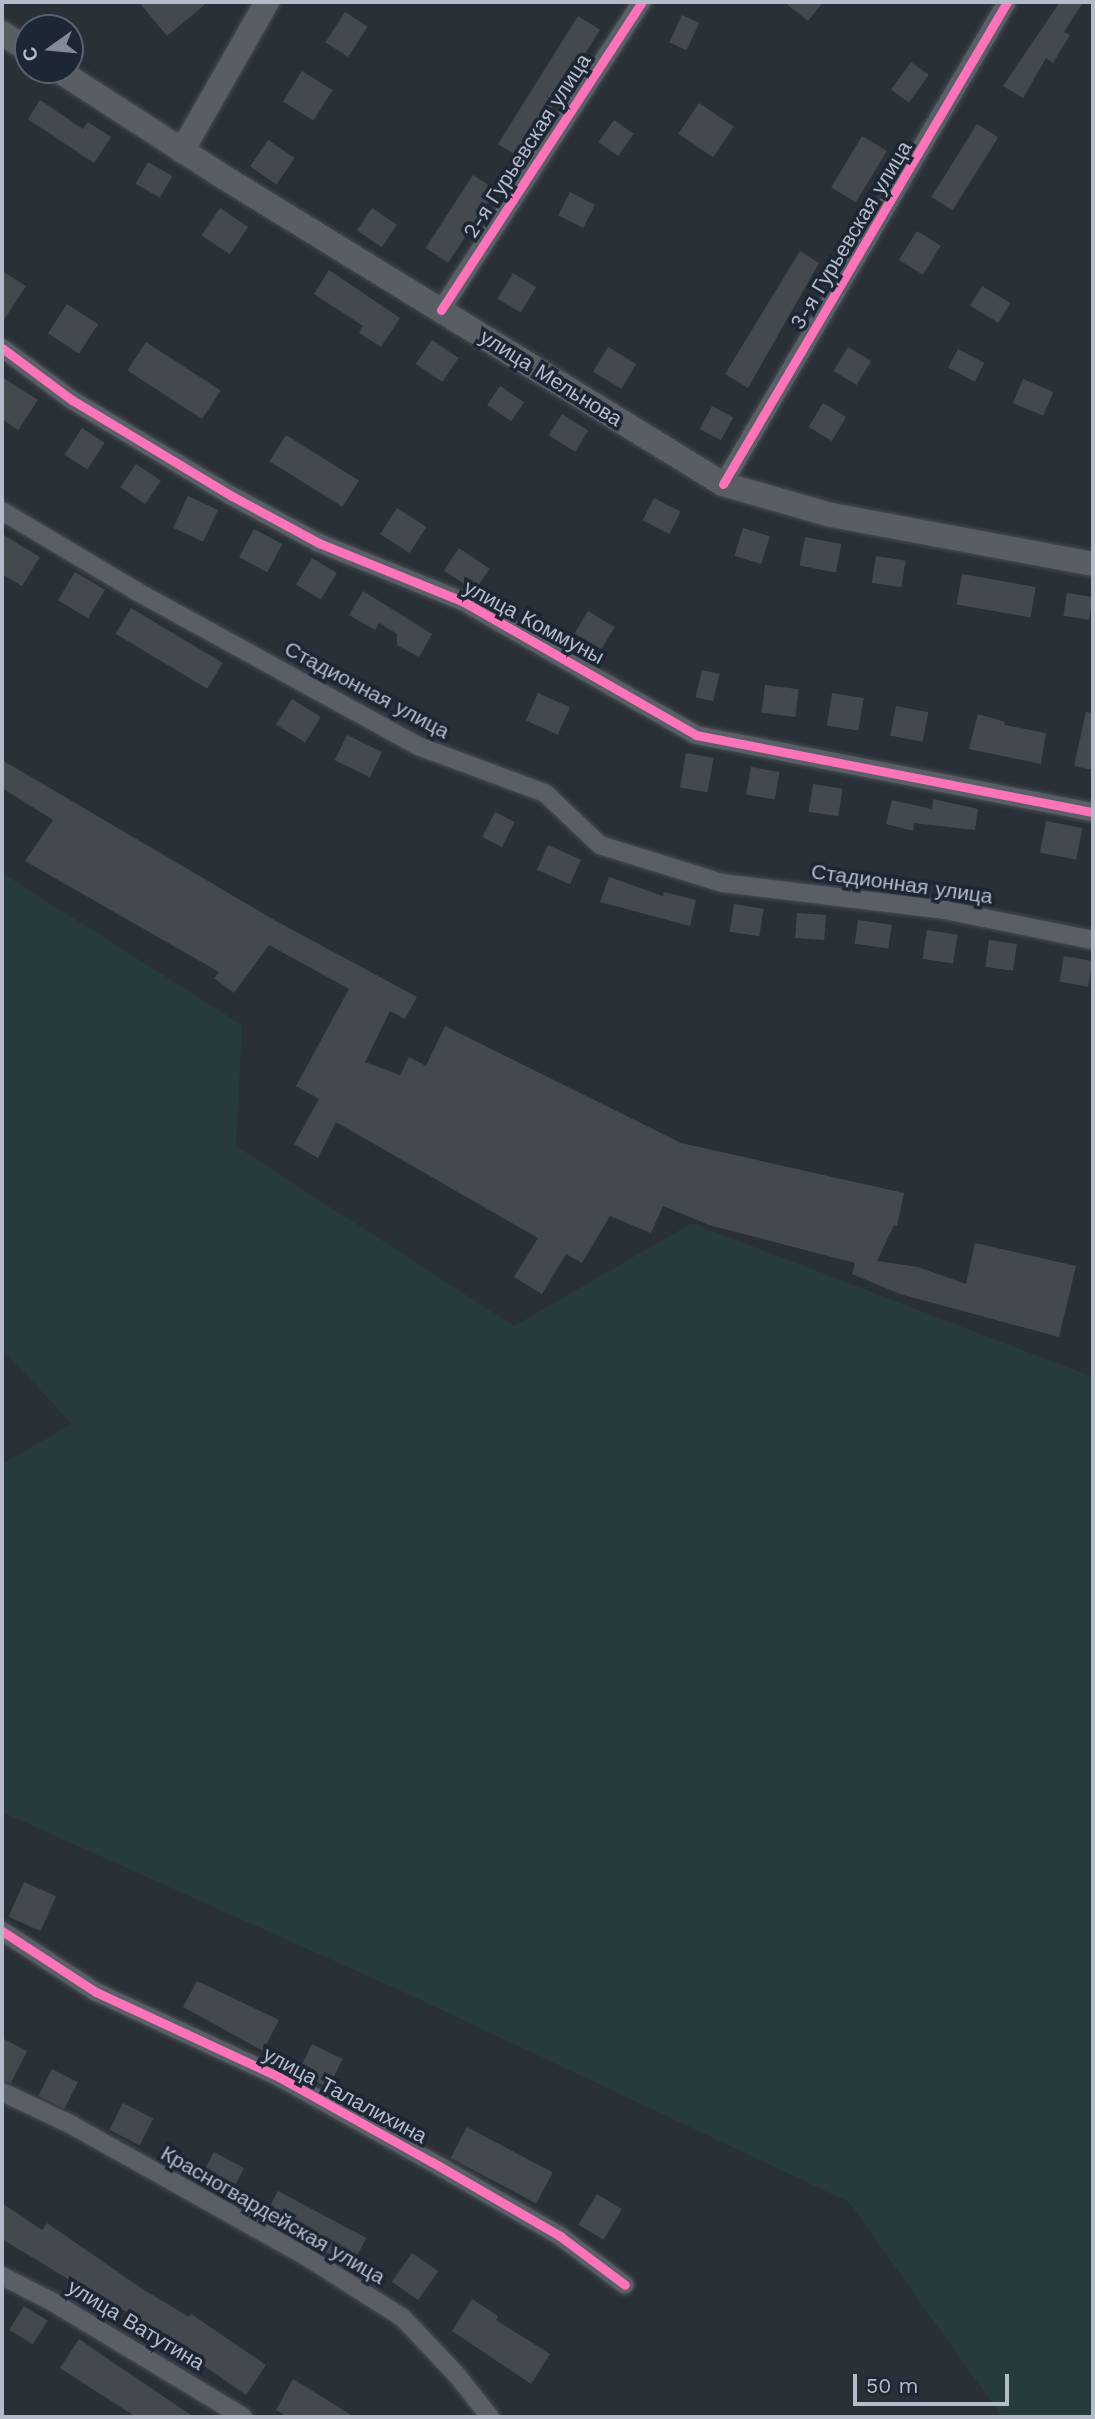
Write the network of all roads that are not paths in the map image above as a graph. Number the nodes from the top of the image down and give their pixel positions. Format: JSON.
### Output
{"nodes":[{"id":1,"x":267,"y":2,"type":"edge"},
{"id":2,"x":642,"y":2,"type":"edge"},
{"id":3,"x":1007,"y":2,"type":"edge"},
{"id":4,"x":79,"y":84,"type":"edge"},
{"id":5,"x":182,"y":151,"type":"junction"},
{"id":6,"x":441,"y":310,"type":"junction"},
{"id":7,"x":2,"y":348,"type":"edge"},
{"id":8,"x":723,"y":484,"type":"junction"},
{"id":9,"x":2,"y":511,"type":"edge"},
{"id":10,"x":1093,"y":564,"type":"edge"},
{"id":11,"x":1093,"y":812,"type":"edge"},
{"id":12,"x":1093,"y":940,"type":"edge"},
{"id":13,"x":2,"y":1931,"type":"edge"},
{"id":14,"x":2,"y":2092,"type":"edge"},
{"id":15,"x":2,"y":2276,"type":"edge"},
{"id":16,"x":625,"y":2285,"type":"dead end"},
{"id":17,"x":243,"y":2417,"type":"edge"},
{"id":18,"x":490,"y":2417,"type":"edge"}],
"edges":[{"from":1,"to":5,"type":"main road"},
{"from":2,"to":6,"type":"street","name":"2-я Гурьевская улица"},
{"from":3,"to":8,"type":"street","name":"3-я Гурьевская улица"},
{"from":4,"to":5,"type":"main road","name":"улица Мельнова"},
{"from":5,"to":6,"type":"main road","name":"улица Мельнова"},
{"from":6,"to":8,"type":"main road","name":"улица Мельнова"},
{"from":7,"to":11,"type":"street","name":"улица Коммуны"},
{"from":8,"to":10,"type":"main road","name":"улица Мельнова"},
{"from":9,"to":12,"type":"street","name":"Стадионная улица"},
{"from":13,"to":16,"type":"street","name":"улица Талалихина"},
{"from":14,"to":18,"type":"street","name":"Красногвардейская улица"},
{"from":15,"to":17,"type":"street","name":"улица Ватутина"}]}
